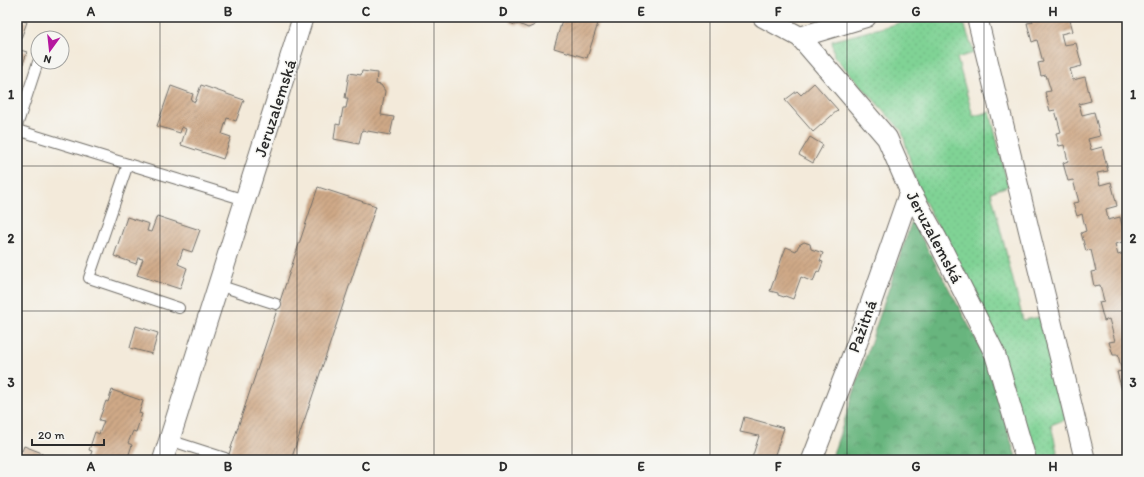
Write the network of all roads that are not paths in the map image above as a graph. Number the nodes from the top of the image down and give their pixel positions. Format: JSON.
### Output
{"nodes":[{"id":1,"x":303,"y":17,"type":"edge"},
{"id":2,"x":763,"y":17,"type":"edge"},
{"id":3,"x":866,"y":17,"type":"edge"},
{"id":4,"x":977,"y":17,"type":"edge"},
{"id":5,"x":800,"y":37,"type":"junction"},
{"id":6,"x":35,"y":70,"type":"edge"},
{"id":7,"x":17,"y":126,"type":"edge"},
{"id":8,"x":17,"y":130,"type":"edge"},
{"id":9,"x":128,"y":164,"type":"junction"},
{"id":10,"x":910,"y":191,"type":"junction"},
{"id":11,"x":245,"y":200,"type":"junction"},
{"id":12,"x":218,"y":285,"type":"junction"},
{"id":13,"x":276,"y":304,"type":"dead end"},
{"id":14,"x":178,"y":308,"type":"dead end"},
{"id":15,"x":169,"y":440,"type":"junction"},
{"id":16,"x":225,"y":458,"type":"dead end"},
{"id":17,"x":163,"y":460,"type":"edge"},
{"id":18,"x":812,"y":460,"type":"edge"},
{"id":19,"x":1026,"y":460,"type":"edge"},
{"id":20,"x":1085,"y":460,"type":"edge"}],
"edges":[{"from":1,"to":11,"type":"street","name":"Jeruzalemská"},
{"from":2,"to":5,"type":"street","name":"Jeruzalemská"},
{"from":3,"to":5,"type":"street"},
{"from":4,"to":20,"type":"street"},
{"from":5,"to":10,"type":"street","name":"Jeruzalemská"},
{"from":6,"to":7,"type":"lane"},
{"from":8,"to":9,"type":"lane"},
{"from":9,"to":11,"type":"lane"},
{"from":9,"to":14,"type":"lane"},
{"from":10,"to":18,"type":"street","name":"Pažitná"},
{"from":10,"to":19,"type":"street","name":"Jeruzalemská"},
{"from":11,"to":12,"type":"street","name":"Jeruzalemská"},
{"from":12,"to":13,"type":"lane"},
{"from":12,"to":15,"type":"street","name":"Jeruzalemská"},
{"from":15,"to":16,"type":"lane"},
{"from":15,"to":17,"type":"street","name":"Jeruzalemská"}]}
